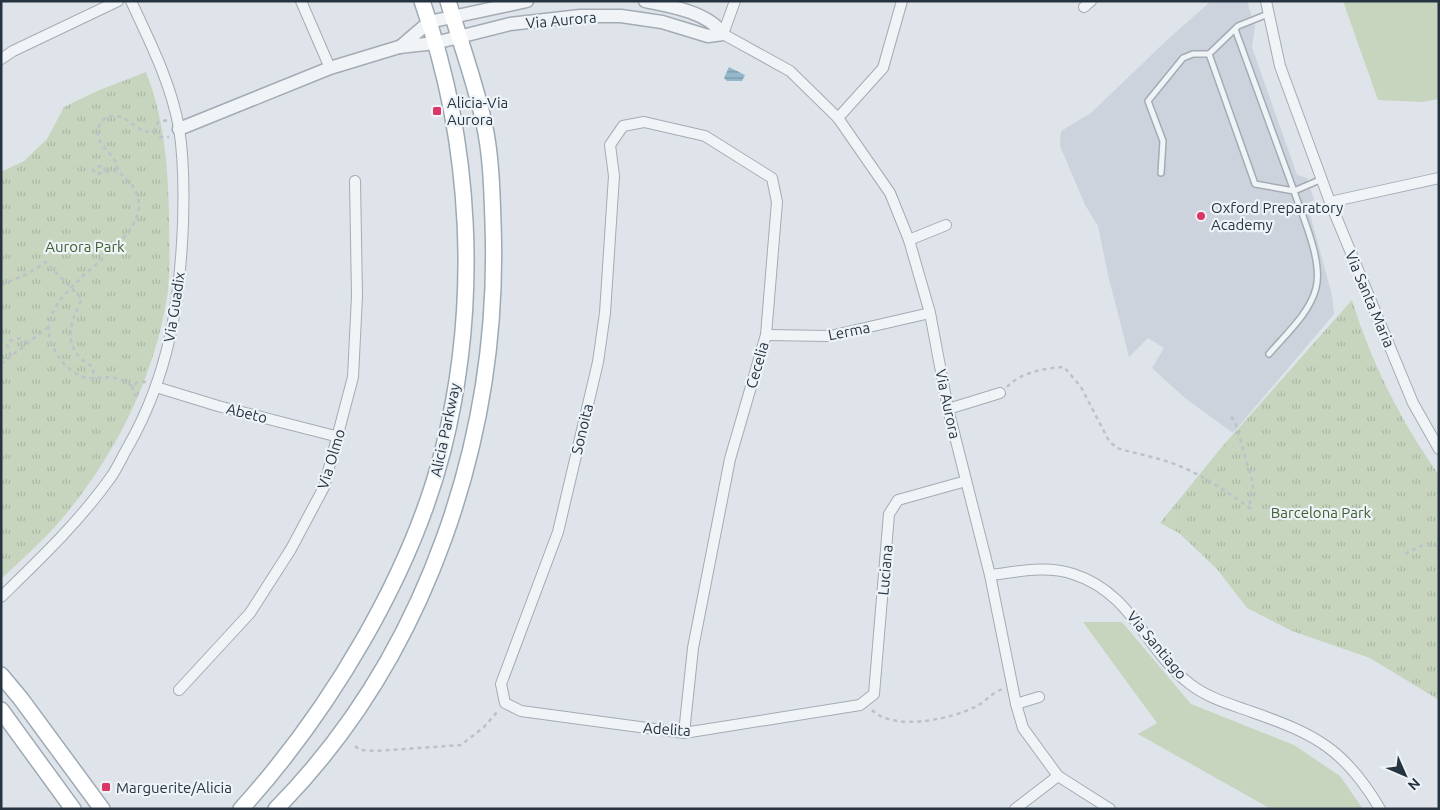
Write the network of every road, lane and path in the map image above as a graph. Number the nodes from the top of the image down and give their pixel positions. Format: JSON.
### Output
{"nodes":[{"id":1,"x":118,"y":1,"type":"edge"},
{"id":2,"x":131,"y":1,"type":"edge"},
{"id":3,"x":302,"y":1,"type":"edge"},
{"id":4,"x":422,"y":1,"type":"edge"},
{"id":5,"x":448,"y":1,"type":"edge"},
{"id":6,"x":527,"y":1,"type":"edge"},
{"id":7,"x":645,"y":1,"type":"edge"},
{"id":8,"x":735,"y":1,"type":"edge"},
{"id":9,"x":902,"y":1,"type":"edge"},
{"id":10,"x":1266,"y":1,"type":"edge"},
{"id":11,"x":1269,"y":14,"type":"junction"},
{"id":12,"x":453,"y":16,"type":"junction"},
{"id":13,"x":429,"y":22,"type":"junction"},
{"id":14,"x":1235,"y":29,"type":"junction"},
{"id":15,"x":723,"y":34,"type":"junction"},
{"id":16,"x":460,"y":37,"type":"junction"},
{"id":17,"x":435,"y":43,"type":"junction"},
{"id":18,"x":399,"y":47,"type":"junction"},
{"id":19,"x":1209,"y":54,"type":"junction"},
{"id":20,"x":1,"y":59,"type":"edge"},
{"id":21,"x":330,"y":68,"type":"junction"},
{"id":22,"x":838,"y":118,"type":"junction"},
{"id":23,"x":178,"y":128,"type":"junction"},
{"id":24,"x":154,"y":131,"type":"junction"},
{"id":25,"x":610,"y":144,"type":"joint"},
{"id":26,"x":118,"y":168,"type":"junction"},
{"id":27,"x":106,"y":171,"type":"junction"},
{"id":28,"x":1160,"y":173,"type":"dead end"},
{"id":29,"x":1439,"y":178,"type":"edge"},
{"id":30,"x":1322,"y":179,"type":"junction"},
{"id":31,"x":354,"y":181,"type":"dead end"},
{"id":32,"x":1294,"y":191,"type":"junction"},
{"id":33,"x":1330,"y":202,"type":"junction"},
{"id":34,"x":946,"y":225,"type":"dead end"},
{"id":35,"x":909,"y":240,"type":"junction"},
{"id":36,"x":1,"y":285,"type":"edge"},
{"id":37,"x":71,"y":287,"type":"junction"},
{"id":38,"x":930,"y":313,"type":"junction"},
{"id":39,"x":48,"y":327,"type":"junction"},
{"id":40,"x":766,"y":335,"type":"junction"},
{"id":41,"x":27,"y":343,"type":"junction"},
{"id":42,"x":1269,"y":354,"type":"dead end"},
{"id":43,"x":11,"y":356,"type":"junction"},
{"id":44,"x":1,"y":364,"type":"edge"},
{"id":45,"x":94,"y":379,"type":"junction"},
{"id":46,"x":157,"y":386,"type":"junction"},
{"id":47,"x":1000,"y":394,"type":"joint"},
{"id":48,"x":948,"y":409,"type":"junction"},
{"id":49,"x":1231,"y":417,"type":"dead end"},
{"id":50,"x":339,"y":437,"type":"junction"},
{"id":51,"x":1439,"y":449,"type":"edge"},
{"id":52,"x":966,"y":481,"type":"junction"},
{"id":53,"x":1249,"y":508,"type":"junction"},
{"id":54,"x":1253,"y":510,"type":"dead end"},
{"id":55,"x":1439,"y":546,"type":"edge"},
{"id":56,"x":1405,"y":554,"type":"dead end"},
{"id":57,"x":990,"y":575,"type":"junction"},
{"id":58,"x":1,"y":598,"type":"edge"},
{"id":59,"x":1,"y":675,"type":"edge"},
{"id":60,"x":179,"y":690,"type":"dead end"},
{"id":61,"x":1000,"y":690,"type":"dead end"},
{"id":62,"x":1039,"y":697,"type":"dead end"},
{"id":63,"x":506,"y":703,"type":"junction"},
{"id":64,"x":1016,"y":704,"type":"junction"},
{"id":65,"x":860,"y":705,"type":"joint"},
{"id":66,"x":1,"y":710,"type":"edge"},
{"id":67,"x":878,"y":716,"type":"dead end"},
{"id":68,"x":684,"y":733,"type":"junction"},
{"id":69,"x":355,"y":746,"type":"dead end"},
{"id":70,"x":1058,"y":776,"type":"junction"},
{"id":71,"x":73,"y":809,"type":"edge"},
{"id":72,"x":102,"y":809,"type":"edge"},
{"id":73,"x":241,"y":809,"type":"edge"},
{"id":74,"x":276,"y":809,"type":"edge"},
{"id":75,"x":1015,"y":809,"type":"edge"},
{"id":76,"x":1110,"y":809,"type":"edge"},
{"id":77,"x":1380,"y":809,"type":"edge"}],
"edges":[{"from":1,"to":20,"type":"street"},
{"from":2,"to":23,"type":"street","name":"Via Guadix"},
{"from":3,"to":21,"type":"street"},
{"from":4,"to":13,"type":"main road","name":"Alicia Parkway"},
{"from":5,"to":12,"type":"main road","name":"Alicia Parkway"},
{"from":6,"to":12,"type":"street","name":"Via Aurora"},
{"from":7,"to":15,"type":"street","name":"Via Aurora"},
{"from":8,"to":15,"type":"street"},
{"from":9,"to":22,"type":"street"},
{"from":10,"to":11,"type":"street","name":"Via Santa Maria"},
{"from":11,"to":14,"type":"lane"},
{"from":11,"to":30,"type":"street","name":"Via Santa Maria"},
{"from":12,"to":13,"type":"street","name":"Via Aurora"},
{"from":12,"to":16,"type":"main road","name":"Alicia Parkway"},
{"from":13,"to":17,"type":"main road","name":"Alicia Parkway"},
{"from":13,"to":18,"type":"street","name":"Via Aurora"},
{"from":14,"to":19,"type":"lane"},
{"from":14,"to":32,"type":"lane"},
{"from":15,"to":16,"type":"street","name":"Via Aurora"},
{"from":15,"to":22,"type":"street","name":"Via Aurora"},
{"from":16,"to":17,"type":"street","name":"Via Aurora"},
{"from":16,"to":74,"type":"main road","name":"Alicia Parkway"},
{"from":17,"to":18,"type":"street","name":"Via Aurora"},
{"from":17,"to":73,"type":"main road","name":"Alicia Parkway"},
{"from":18,"to":21,"type":"street","name":"Via Aurora"},
{"from":19,"to":28,"type":"lane"},
{"from":19,"to":32,"type":"lane"},
{"from":21,"to":23,"type":"street","name":"Via Aurora"},
{"from":22,"to":35,"type":"street","name":"Via Aurora"},
{"from":23,"to":24,"type":"path"},
{"from":23,"to":24,"type":"path"},
{"from":23,"to":46,"type":"street","name":"Via Guadix"},
{"from":24,"to":26,"type":"path"},
{"from":25,"to":40,"type":"street","name":"Cecelia"},
{"from":25,"to":63,"type":"street","name":"Sonoita"},
{"from":26,"to":27,"type":"path"},
{"from":26,"to":37,"type":"path"},
{"from":27,"to":27,"type":"path"},
{"from":29,"to":33,"type":"street"},
{"from":30,"to":32,"type":"lane"},
{"from":30,"to":33,"type":"street","name":"Via Santa Maria"},
{"from":31,"to":50,"type":"street","name":"Via Olmo"},
{"from":32,"to":42,"type":"lane"},
{"from":33,"to":51,"type":"street","name":"Via Santa Maria"},
{"from":34,"to":35,"type":"street"},
{"from":35,"to":38,"type":"street","name":"Via Aurora"},
{"from":36,"to":37,"type":"path"},
{"from":37,"to":39,"type":"path"},
{"from":37,"to":45,"type":"path"},
{"from":38,"to":40,"type":"street","name":"Lerma"},
{"from":38,"to":48,"type":"street","name":"Via Aurora"},
{"from":39,"to":41,"type":"path"},
{"from":39,"to":45,"type":"path"},
{"from":40,"to":68,"type":"street","name":"Cecelia"},
{"from":41,"to":43,"type":"path"},
{"from":41,"to":43,"type":"path"},
{"from":43,"to":44,"type":"path"},
{"from":45,"to":46,"type":"path"},
{"from":46,"to":50,"type":"street","name":"Abeto"},
{"from":46,"to":58,"type":"street","name":"Via Guadix"},
{"from":47,"to":48,"type":"street"},
{"from":47,"to":53,"type":"path"},
{"from":48,"to":52,"type":"street","name":"Via Aurora"},
{"from":49,"to":53,"type":"path"},
{"from":50,"to":60,"type":"street","name":"Via Olmo"},
{"from":52,"to":57,"type":"street","name":"Via Aurora"},
{"from":52,"to":65,"type":"street","name":"Luciana"},
{"from":53,"to":54,"type":"path"},
{"from":55,"to":56,"type":"path"},
{"from":57,"to":64,"type":"street","name":"Via Aurora"},
{"from":57,"to":77,"type":"street","name":"Via Santiago"},
{"from":59,"to":72,"type":"main road"},
{"from":61,"to":67,"type":"path"},
{"from":62,"to":64,"type":"street"},
{"from":63,"to":68,"type":"street","name":"Adelita"},
{"from":63,"to":69,"type":"path"},
{"from":64,"to":70,"type":"street","name":"Via Aurora"},
{"from":65,"to":68,"type":"street","name":"Adelita"},
{"from":66,"to":71,"type":"main road"},
{"from":70,"to":75,"type":"street"},
{"from":70,"to":76,"type":"street","name":"Via Aurora"}]}
